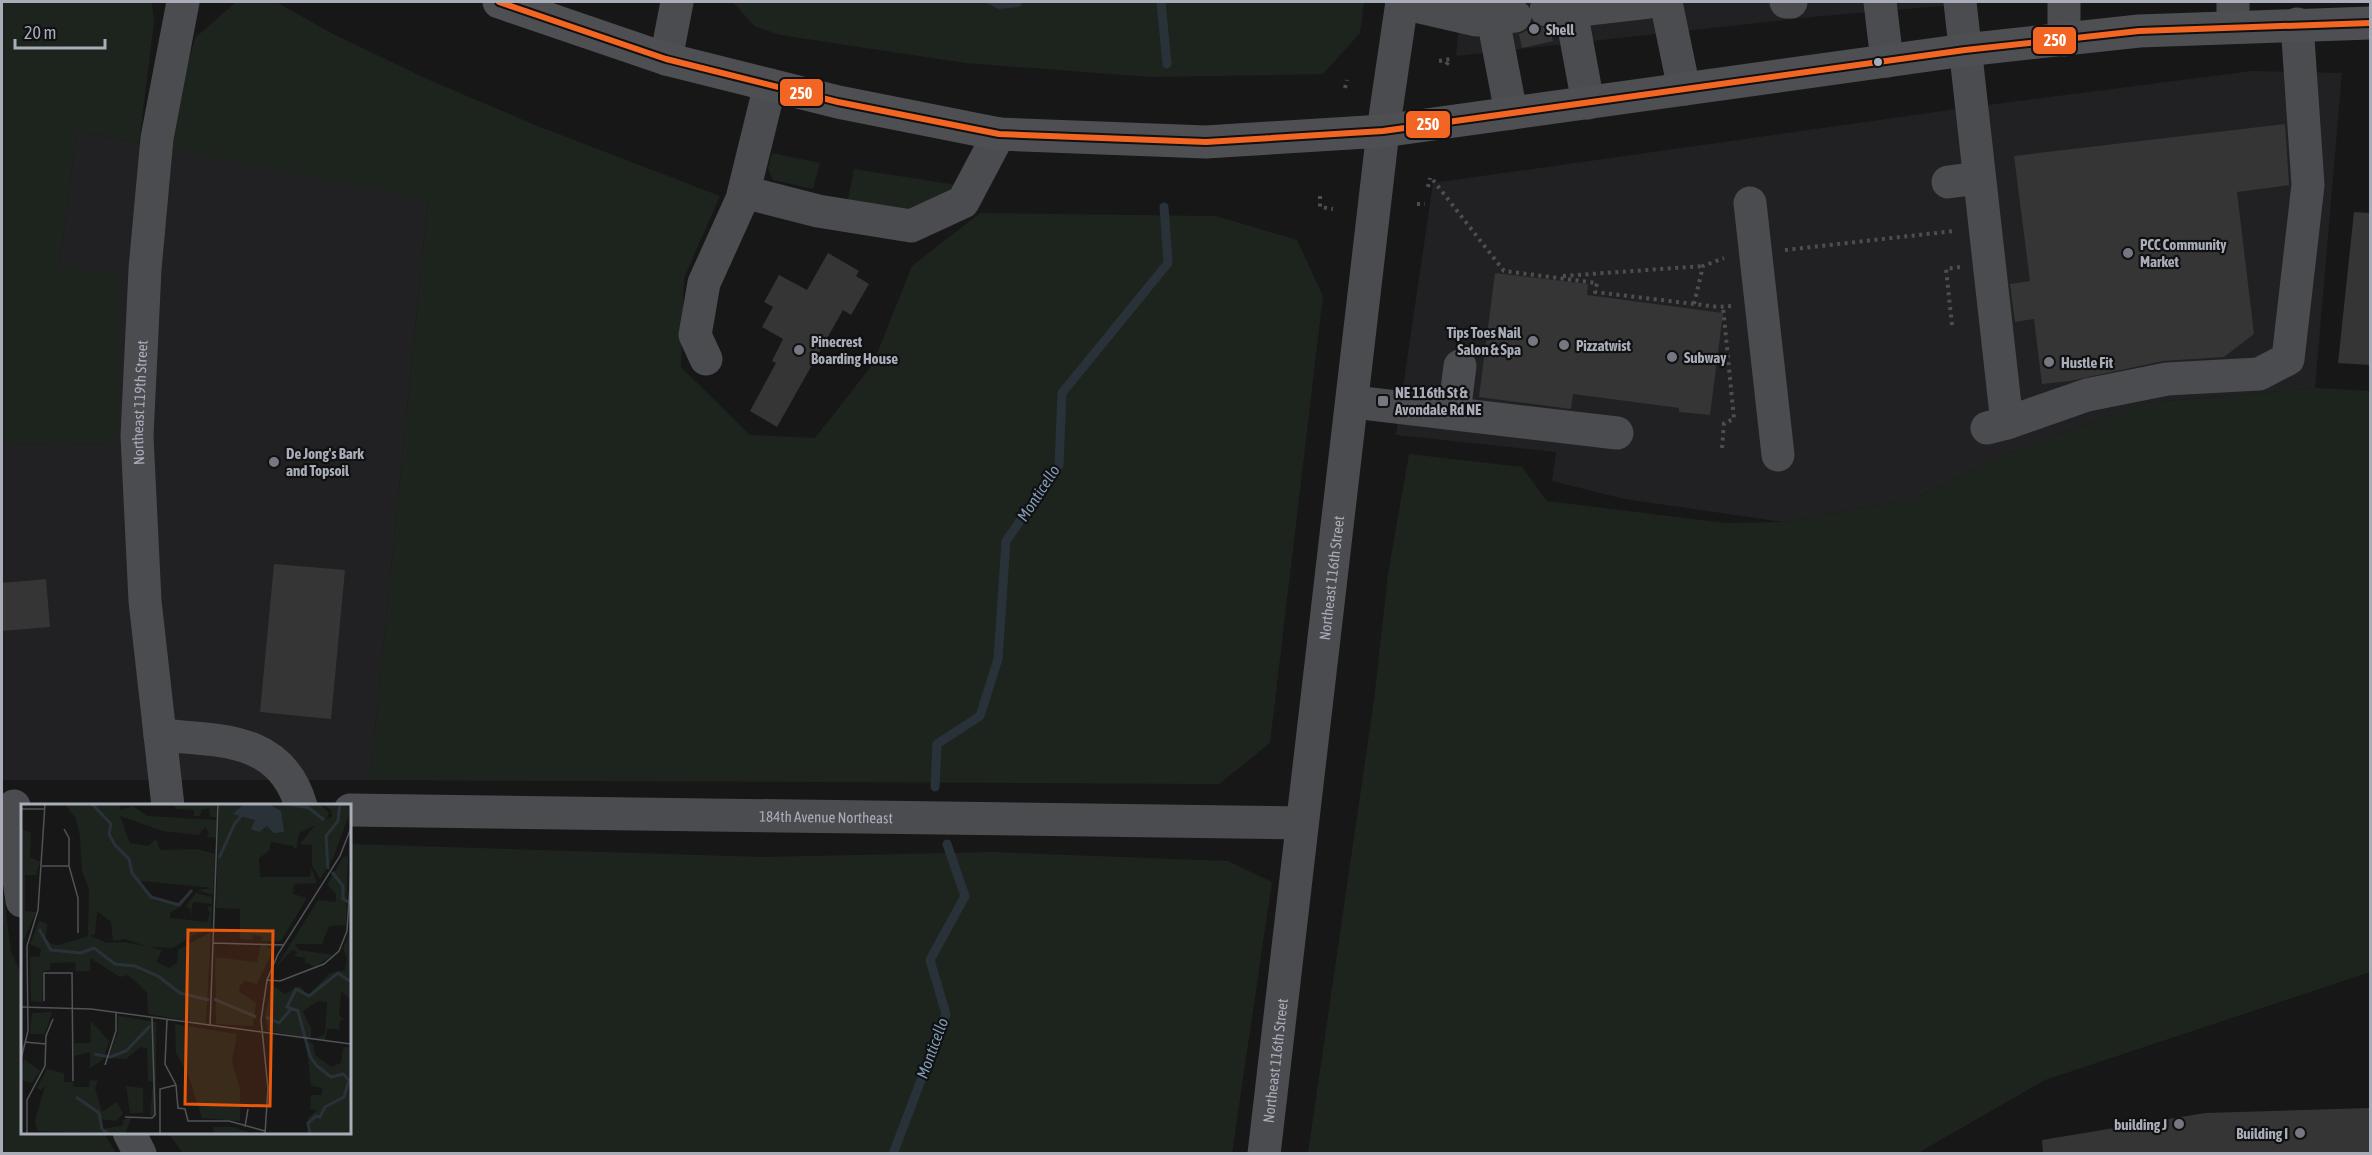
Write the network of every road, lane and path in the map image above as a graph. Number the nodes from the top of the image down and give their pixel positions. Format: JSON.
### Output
{"nodes":[{"id":1,"x":183,"y":2,"type":"edge"},
{"id":2,"x":499,"y":2,"type":"edge"},
{"id":3,"x":677,"y":2,"type":"edge"},
{"id":4,"x":1402,"y":2,"type":"edge"},
{"id":5,"x":1649,"y":2,"type":"edge"},
{"id":6,"x":1666,"y":2,"type":"edge"},
{"id":7,"x":1786,"y":2,"type":"edge"},
{"id":8,"x":1791,"y":2,"type":"edge"},
{"id":9,"x":1880,"y":2,"type":"edge"},
{"id":10,"x":1960,"y":2,"type":"edge"},
{"id":11,"x":2064,"y":2,"type":"edge"},
{"id":12,"x":1531,"y":14,"type":"junction"},
{"id":13,"x":2233,"y":14,"type":"edge"},
{"id":14,"x":2370,"y":23,"type":"edge"},
{"id":15,"x":2297,"y":24,"type":"junction"},
{"id":16,"x":2064,"y":40,"type":"junction"},
{"id":17,"x":1965,"y":50,"type":"junction"},
{"id":18,"x":666,"y":59,"type":"junction"},
{"id":19,"x":1438,"y":61,"type":"dead end"},
{"id":20,"x":1887,"y":61,"type":"junction"},
{"id":21,"x":1445,"y":67,"type":"dead end"},
{"id":22,"x":1347,"y":80,"type":"dead end"},
{"id":23,"x":770,"y":85,"type":"junction"},
{"id":24,"x":1345,"y":88,"type":"dead end"},
{"id":25,"x":1684,"y":90,"type":"junction"},
{"id":26,"x":1588,"y":103,"type":"junction"},
{"id":27,"x":1511,"y":113,"type":"junction"},
{"id":28,"x":1383,"y":131,"type":"junction"},
{"id":29,"x":999,"y":134,"type":"junction"},
{"id":30,"x":1428,"y":187,"type":"dead end"},
{"id":31,"x":744,"y":192,"type":"junction"},
{"id":32,"x":1320,"y":196,"type":"dead end"},
{"id":33,"x":1750,"y":203,"type":"dead end"},
{"id":34,"x":1417,"y":204,"type":"dead end"},
{"id":35,"x":1425,"y":204,"type":"dead end"},
{"id":36,"x":1333,"y":209,"type":"dead end"},
{"id":37,"x":1984,"y":227,"type":"junction"},
{"id":38,"x":1756,"y":254,"type":"junction"},
{"id":39,"x":1989,"y":264,"type":"junction"},
{"id":40,"x":1703,"y":266,"type":"junction"},
{"id":41,"x":1552,"y":277,"type":"junction"},
{"id":42,"x":1761,"y":303,"type":"junction"},
{"id":43,"x":1694,"y":304,"type":"junction"},
{"id":44,"x":1723,"y":307,"type":"junction"},
{"id":45,"x":1952,"y":325,"type":"dead end"},
{"id":46,"x":706,"y":360,"type":"dead end"},
{"id":47,"x":1460,"y":366,"type":"dead end"},
{"id":48,"x":1354,"y":402,"type":"junction"},
{"id":49,"x":1454,"y":413,"type":"junction"},
{"id":50,"x":1617,"y":433,"type":"dead end"},
{"id":51,"x":1722,"y":448,"type":"dead end"},
{"id":52,"x":1778,"y":455,"type":"dead end"},
{"id":53,"x":160,"y":735,"type":"junction"},
{"id":54,"x":168,"y":804,"type":"edge"},
{"id":55,"x":300,"y":804,"type":"edge"},
{"id":56,"x":13,"y":806,"type":"edge"},
{"id":57,"x":351,"y":810,"type":"edge"},
{"id":58,"x":1302,"y":823,"type":"junction"},
{"id":59,"x":21,"y":894,"type":"edge"},
{"id":60,"x":130,"y":1134,"type":"edge"},
{"id":61,"x":140,"y":1154,"type":"edge"},
{"id":62,"x":1264,"y":1154,"type":"edge"}],
"edges":[{"from":1,"to":53,"type":"street","name":"Northeast 119th Street"},
{"from":2,"to":18,"type":"main road"},
{"from":3,"to":18,"type":"street"},
{"from":4,"to":12,"type":"street"},
{"from":4,"to":28,"type":"street","name":"Northeast 116th Street"},
{"from":5,"to":12,"type":"street"},
{"from":6,"to":25,"type":"street"},
{"from":7,"to":8,"type":"street"},
{"from":9,"to":20,"type":"street"},
{"from":10,"to":17,"type":"street"},
{"from":11,"to":16,"type":"street"},
{"from":12,"to":26,"type":"street"},
{"from":12,"to":27,"type":"street"},
{"from":13,"to":15,"type":"main road"},
{"from":13,"to":16,"type":"main road"},
{"from":14,"to":15,"type":"main road"},
{"from":15,"to":39,"type":"street"},
{"from":16,"to":17,"type":"main road"},
{"from":17,"to":20,"type":"main road"},
{"from":17,"to":37,"type":"street"},
{"from":18,"to":23,"type":"main road"},
{"from":19,"to":21,"type":"path"},
{"from":20,"to":25,"type":"main road"},
{"from":22,"to":24,"type":"path"},
{"from":23,"to":29,"type":"main road"},
{"from":23,"to":31,"type":"street"},
{"from":25,"to":26,"type":"main road"},
{"from":26,"to":27,"type":"main road"},
{"from":27,"to":28,"type":"main road"},
{"from":28,"to":29,"type":"main road"},
{"from":28,"to":48,"type":"street","name":"Northeast 116th Street"},
{"from":29,"to":31,"type":"street"},
{"from":30,"to":41,"type":"path"},
{"from":31,"to":46,"type":"street"},
{"from":32,"to":36,"type":"path"},
{"from":33,"to":38,"type":"street"},
{"from":34,"to":35,"type":"path"},
{"from":37,"to":38,"type":"path"},
{"from":37,"to":39,"type":"street"},
{"from":38,"to":40,"type":"path"},
{"from":38,"to":42,"type":"street"},
{"from":39,"to":45,"type":"path"},
{"from":40,"to":41,"type":"path"},
{"from":40,"to":43,"type":"path"},
{"from":41,"to":43,"type":"path"},
{"from":42,"to":44,"type":"path"},
{"from":42,"to":52,"type":"street"},
{"from":43,"to":44,"type":"path"},
{"from":44,"to":51,"type":"path"},
{"from":47,"to":49,"type":"street"},
{"from":48,"to":49,"type":"street"},
{"from":48,"to":58,"type":"street","name":"Northeast 116th Street"},
{"from":49,"to":50,"type":"street"},
{"from":53,"to":54,"type":"street","name":"Northeast 119th Street"},
{"from":53,"to":55,"type":"street"},
{"from":56,"to":59,"type":"street"},
{"from":57,"to":58,"type":"street","name":"184th Avenue Northeast"},
{"from":58,"to":62,"type":"street","name":"Northeast 116th Street"},
{"from":60,"to":61,"type":"street"}]}
